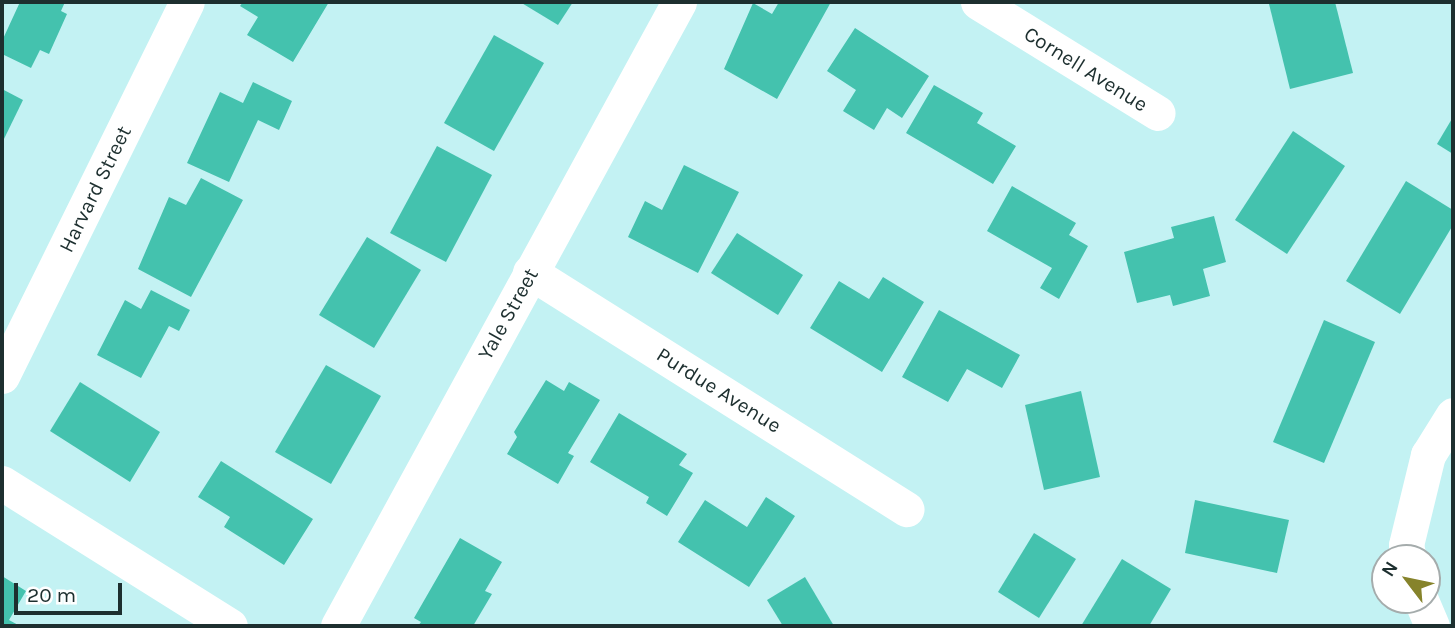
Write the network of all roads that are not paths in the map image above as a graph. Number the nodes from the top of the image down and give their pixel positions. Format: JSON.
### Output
{"nodes":[{"id":1,"x":187,"y":2,"type":"edge"},
{"id":2,"x":679,"y":2,"type":"edge"},
{"id":3,"x":978,"y":2,"type":"edge"},
{"id":4,"x":1158,"y":113,"type":"dead end"},
{"id":5,"x":530,"y":272,"type":"junction"},
{"id":6,"x":2,"y":376,"type":"edge"},
{"id":7,"x":1453,"y":415,"type":"edge"},
{"id":8,"x":2,"y":483,"type":"edge"},
{"id":9,"x":907,"y":509,"type":"dead end"},
{"id":10,"x":1406,"y":544,"type":"edge"},
{"id":11,"x":230,"y":626,"type":"edge"},
{"id":12,"x":338,"y":626,"type":"edge"}],
"edges":[{"from":1,"to":6,"type":"street","name":"Harvard Street"},
{"from":2,"to":5,"type":"street","name":"Yale Street"},
{"from":3,"to":4,"type":"street","name":"Cornell Avenue"},
{"from":5,"to":9,"type":"street","name":"Purdue Avenue"},
{"from":5,"to":12,"type":"street","name":"Yale Street"},
{"from":7,"to":10,"type":"street"},
{"from":8,"to":11,"type":"street"}]}
